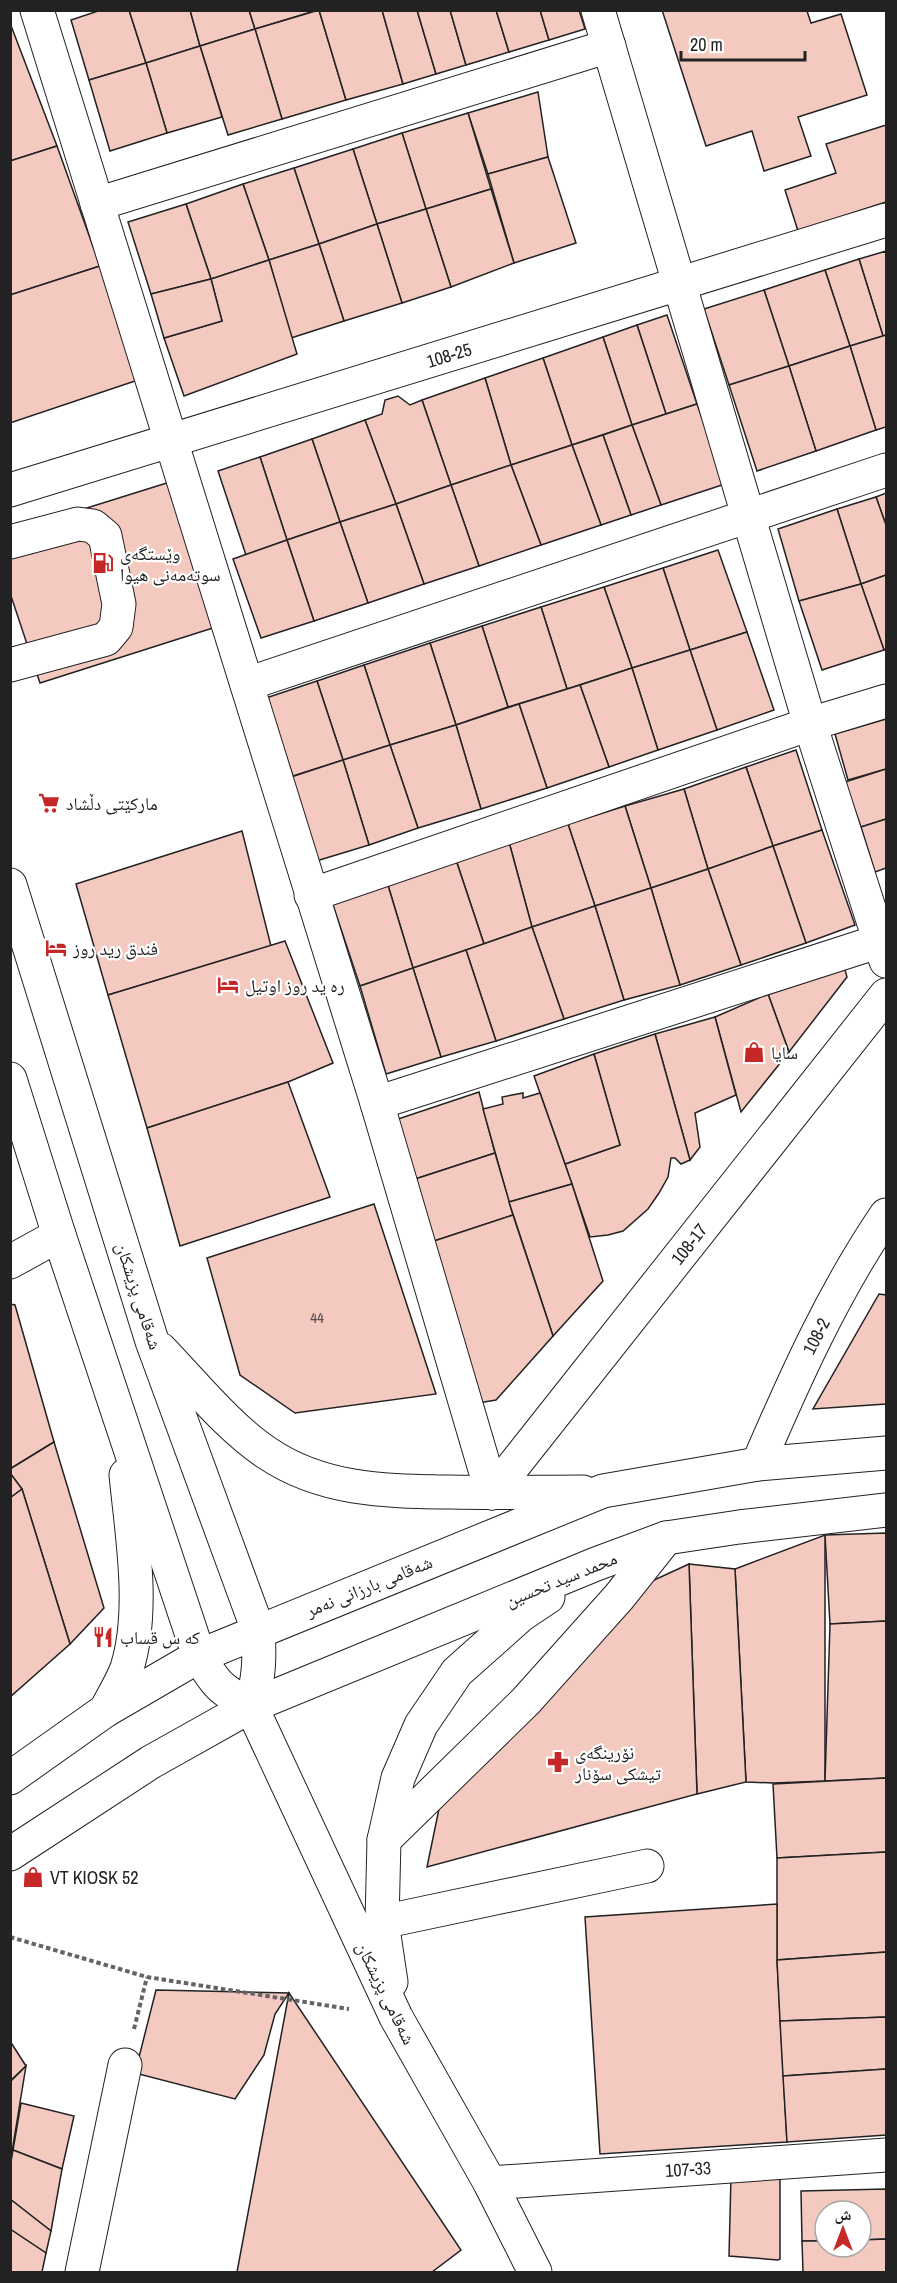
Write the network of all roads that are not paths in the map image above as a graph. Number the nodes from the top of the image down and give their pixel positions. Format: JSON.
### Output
{"nodes":[{"id":1,"x":37,"y":10,"type":"edge"},
{"id":2,"x":598,"y":10,"type":"edge"},
{"id":3,"x":609,"y":46,"type":"junction"},
{"id":4,"x":97,"y":204,"type":"junction"},
{"id":5,"x":886,"y":220,"type":"edge"},
{"id":6,"x":679,"y":284,"type":"junction"},
{"id":7,"x":170,"y":442,"type":"junction"},
{"id":8,"x":886,"y":470,"type":"edge"},
{"id":9,"x":10,"y":490,"type":"edge"},
{"id":10,"x":749,"y":515,"type":"junction"},
{"id":11,"x":10,"y":542,"type":"edge"},
{"id":12,"x":12,"y":658,"type":"edge"},
{"id":13,"x":247,"y":684,"type":"junction"},
{"id":14,"x":886,"y":701,"type":"edge"},
{"id":15,"x":810,"y":724,"type":"junction"},
{"id":16,"x":10,"y":885,"type":"edge"},
{"id":17,"x":311,"y":895,"type":"junction"},
{"id":18,"x":883,"y":951,"type":"edge"},
{"id":19,"x":886,"y":995,"type":"edge"},
{"id":20,"x":10,"y":1079,"type":"edge"},
{"id":21,"x":377,"y":1103,"type":"junction"},
{"id":22,"x":886,"y":1215,"type":"edge"},
{"id":23,"x":59,"y":1235,"type":"junction"},
{"id":24,"x":10,"y":1262,"type":"edge"},
{"id":25,"x":152,"y":1341,"type":"junction"},
{"id":26,"x":121,"y":1420,"type":"junction"},
{"id":27,"x":886,"y":1453,"type":"edge"},
{"id":28,"x":758,"y":1464,"type":"junction"},
{"id":29,"x":603,"y":1491,"type":"junction"},
{"id":30,"x":492,"y":1493,"type":"junction"},
{"id":31,"x":886,"y":1510,"type":"edge"},
{"id":32,"x":666,"y":1538,"type":"junction"},
{"id":33,"x":596,"y":1564,"type":"junction"},
{"id":34,"x":258,"y":1630,"type":"junction"},
{"id":35,"x":199,"y":1656,"type":"junction"},
{"id":36,"x":251,"y":1706,"type":"junction"},
{"id":37,"x":106,"y":1710,"type":"junction"},
{"id":38,"x":10,"y":1778,"type":"edge"},
{"id":39,"x":384,"y":1840,"type":"junction"},
{"id":40,"x":10,"y":1854,"type":"edge"},
{"id":41,"x":647,"y":1866,"type":"dead end"},
{"id":42,"x":382,"y":1922,"type":"junction"},
{"id":43,"x":396,"y":2017,"type":"junction"},
{"id":44,"x":125,"y":2066,"type":"road end"},
{"id":45,"x":886,"y":2155,"type":"edge"},
{"id":46,"x":490,"y":2183,"type":"junction"},
{"id":47,"x":82,"y":2272,"type":"edge"},
{"id":48,"x":535,"y":2272,"type":"edge"}],
"edges":[{"from":1,"to":4,"type":"street"},
{"from":2,"to":3,"type":"street"},
{"from":3,"to":4,"type":"street"},
{"from":3,"to":6,"type":"street"},
{"from":4,"to":7,"type":"street"},
{"from":5,"to":6,"type":"street","name":"108-25"},
{"from":6,"to":7,"type":"street","name":"108-25"},
{"from":6,"to":10,"type":"street"},
{"from":7,"to":9,"type":"street","name":"108-25"},
{"from":7,"to":13,"type":"street"},
{"from":8,"to":10,"type":"street"},
{"from":10,"to":13,"type":"street"},
{"from":10,"to":15,"type":"street"},
{"from":11,"to":12,"type":"street"},
{"from":13,"to":17,"type":"street"},
{"from":14,"to":15,"type":"street"},
{"from":15,"to":17,"type":"street"},
{"from":15,"to":18,"type":"street"},
{"from":16,"to":25,"type":"street","name":"شەقامی پزیشکان"},
{"from":17,"to":21,"type":"street"},
{"from":18,"to":21,"type":"street"},
{"from":19,"to":30,"type":"street","name":"108-17"},
{"from":20,"to":23,"type":"street"},
{"from":21,"to":30,"type":"street"},
{"from":22,"to":28,"type":"street","name":"108-2"},
{"from":23,"to":24,"type":"street"},
{"from":23,"to":26,"type":"street"},
{"from":25,"to":30,"type":"street"},
{"from":25,"to":34,"type":"street","name":"شەقامی پزیشکان"},
{"from":26,"to":35,"type":"street"},
{"from":26,"to":37,"type":"street"},
{"from":27,"to":28,"type":"street","name":"شەقامی بارزانی نەمر"},
{"from":28,"to":29,"type":"street","name":"شەقامی بارزانی نەمر"},
{"from":29,"to":30,"type":"street"},
{"from":29,"to":34,"type":"street","name":"شەقامی بارزانی نەمر"},
{"from":31,"to":32,"type":"street","name":"محمد سید تحسین"},
{"from":32,"to":33,"type":"street","name":"محمد سید تحسین"},
{"from":32,"to":39,"type":"street"},
{"from":33,"to":36,"type":"street","name":"محمد سید تحسین"},
{"from":33,"to":39,"type":"street"},
{"from":34,"to":35,"type":"street","name":"شەقامی بارزانی نەمر"},
{"from":34,"to":36,"type":"street","name":"شەقامی پزیشکان"},
{"from":35,"to":36,"type":"street"},
{"from":35,"to":37,"type":"street","name":"شەقامی بارزانی نەمر"},
{"from":36,"to":40,"type":"street"},
{"from":36,"to":43,"type":"street","name":"شەقامی پزیشکان"},
{"from":37,"to":38,"type":"street","name":"شەقامی بارزانی نەمر"},
{"from":39,"to":42,"type":"street"},
{"from":41,"to":42,"type":"street"},
{"from":42,"to":43,"type":"street"},
{"from":43,"to":46,"type":"street","name":"شەقامی پزیشکان"},
{"from":44,"to":47,"type":"street"},
{"from":45,"to":46,"type":"street","name":"107-33"},
{"from":46,"to":48,"type":"street","name":"شەقامی پزیشکان"}]}
